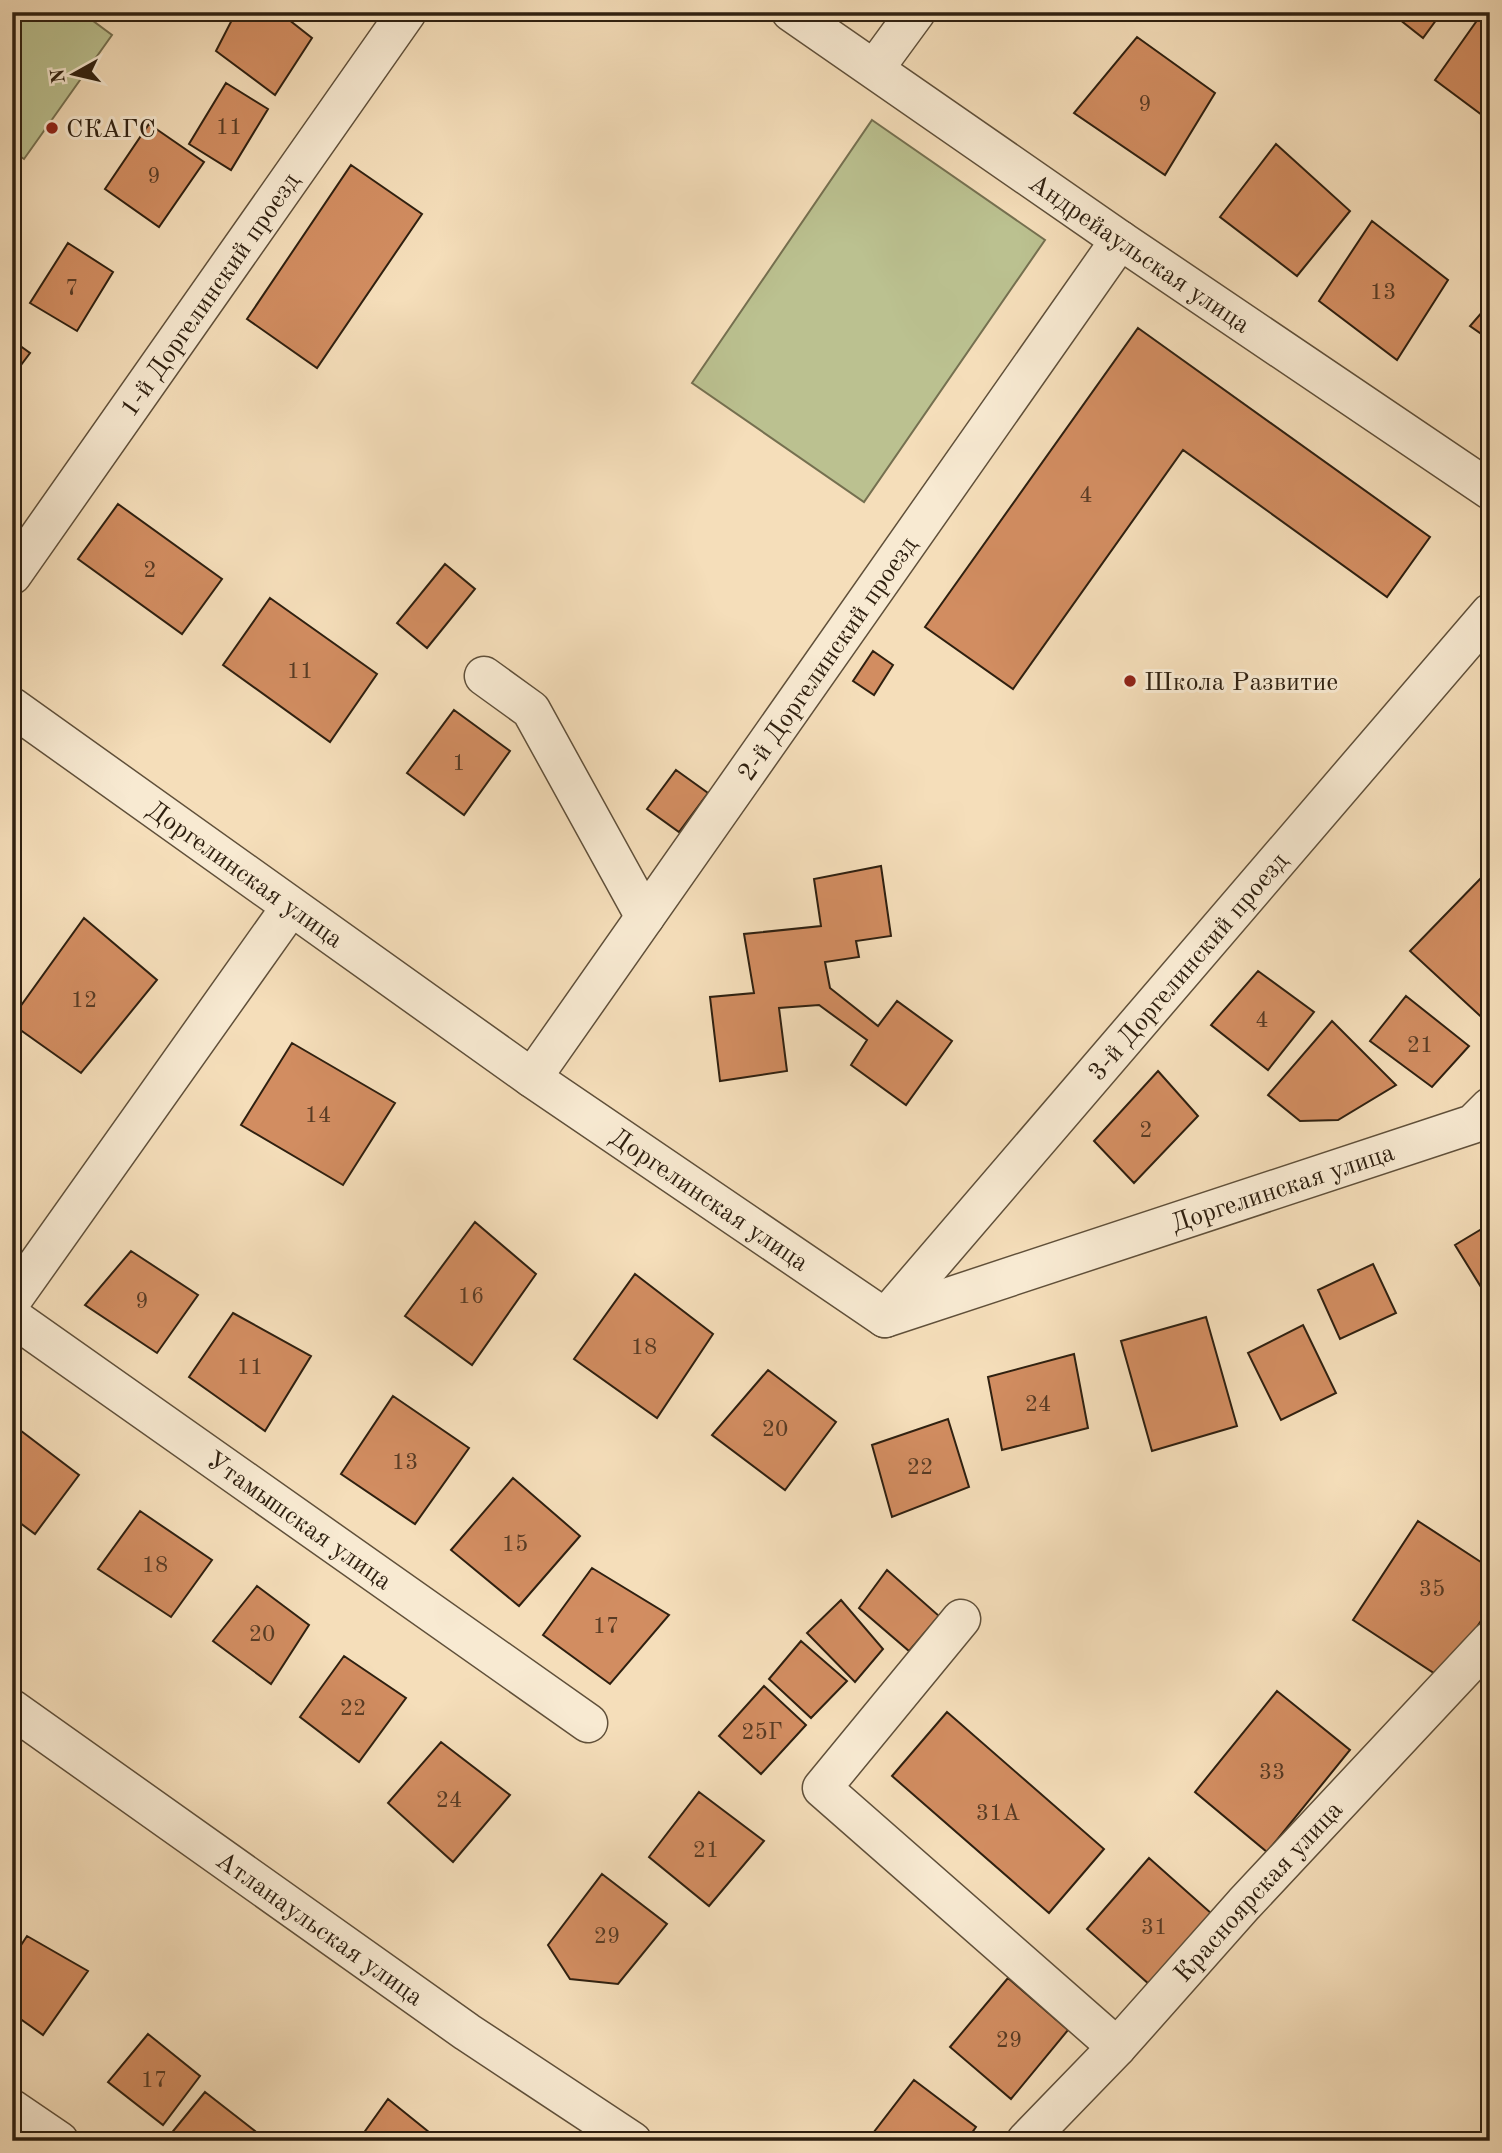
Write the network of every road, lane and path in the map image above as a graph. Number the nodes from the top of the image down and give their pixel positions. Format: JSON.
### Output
{"nodes":[{"id":1,"x":407,"y":12,"type":"edge"},
{"id":2,"x":791,"y":12,"type":"edge"},
{"id":3,"x":916,"y":12,"type":"edge"},
{"id":4,"x":875,"y":68,"type":"junction"},
{"id":5,"x":1120,"y":240,"type":"junction"},
{"id":6,"x":1490,"y":490,"type":"edge"},
{"id":7,"x":12,"y":575,"type":"edge"},
{"id":8,"x":1490,"y":613,"type":"edge"},
{"id":9,"x":484,"y":676,"type":"dead end"},
{"id":10,"x":12,"y":707,"type":"edge"},
{"id":11,"x":290,"y":908,"type":"junction"},
{"id":12,"x":645,"y":917,"type":"junction"},
{"id":13,"x":533,"y":1078,"type":"junction"},
{"id":14,"x":1490,"y":1107,"type":"edge"},
{"id":15,"x":12,"y":1300,"type":"edge"},
{"id":16,"x":12,"y":1317,"type":"edge"},
{"id":17,"x":885,"y":1318,"type":"junction"},
{"id":18,"x":961,"y":1619,"type":"dead end"},
{"id":19,"x":1490,"y":1641,"type":"edge"},
{"id":20,"x":12,"y":1709,"type":"edge"},
{"id":21,"x":588,"y":1723,"type":"dead end"},
{"id":22,"x":1117,"y":2047,"type":"junction"},
{"id":23,"x":12,"y":2109,"type":"edge"},
{"id":24,"x":59,"y":2141,"type":"edge"},
{"id":25,"x":632,"y":2141,"type":"edge"},
{"id":26,"x":1026,"y":2141,"type":"edge"}],
"edges":[{"from":1,"to":7,"type":"street","name":"1-й Доргелинский проезд"},
{"from":2,"to":4,"type":"street","name":"Андрейаульская улица"},
{"from":3,"to":4,"type":"street"},
{"from":4,"to":5,"type":"street","name":"Андрейаульская улица"},
{"from":5,"to":6,"type":"street","name":"Андрейаульская улица"},
{"from":5,"to":12,"type":"street","name":"2-й Доргелинский проезд"},
{"from":8,"to":17,"type":"street","name":"3-й Доргелинский проезд"},
{"from":9,"to":12,"type":"street"},
{"from":10,"to":11,"type":"street","name":"Доргелинская улица"},
{"from":11,"to":13,"type":"street","name":"Доргелинская улица"},
{"from":11,"to":15,"type":"street"},
{"from":12,"to":13,"type":"street","name":"2-й Доргелинский проезд"},
{"from":13,"to":17,"type":"street","name":"Доргелинская улица"},
{"from":14,"to":17,"type":"street","name":"Доргелинская улица"},
{"from":16,"to":21,"type":"street","name":"Утамышская улица"},
{"from":18,"to":22,"type":"street"},
{"from":19,"to":22,"type":"street","name":"Красноярская улица"},
{"from":20,"to":25,"type":"street","name":"Атланаульская улица"},
{"from":22,"to":26,"type":"street","name":"Красноярская улица"},
{"from":23,"to":24,"type":"street"}]}
